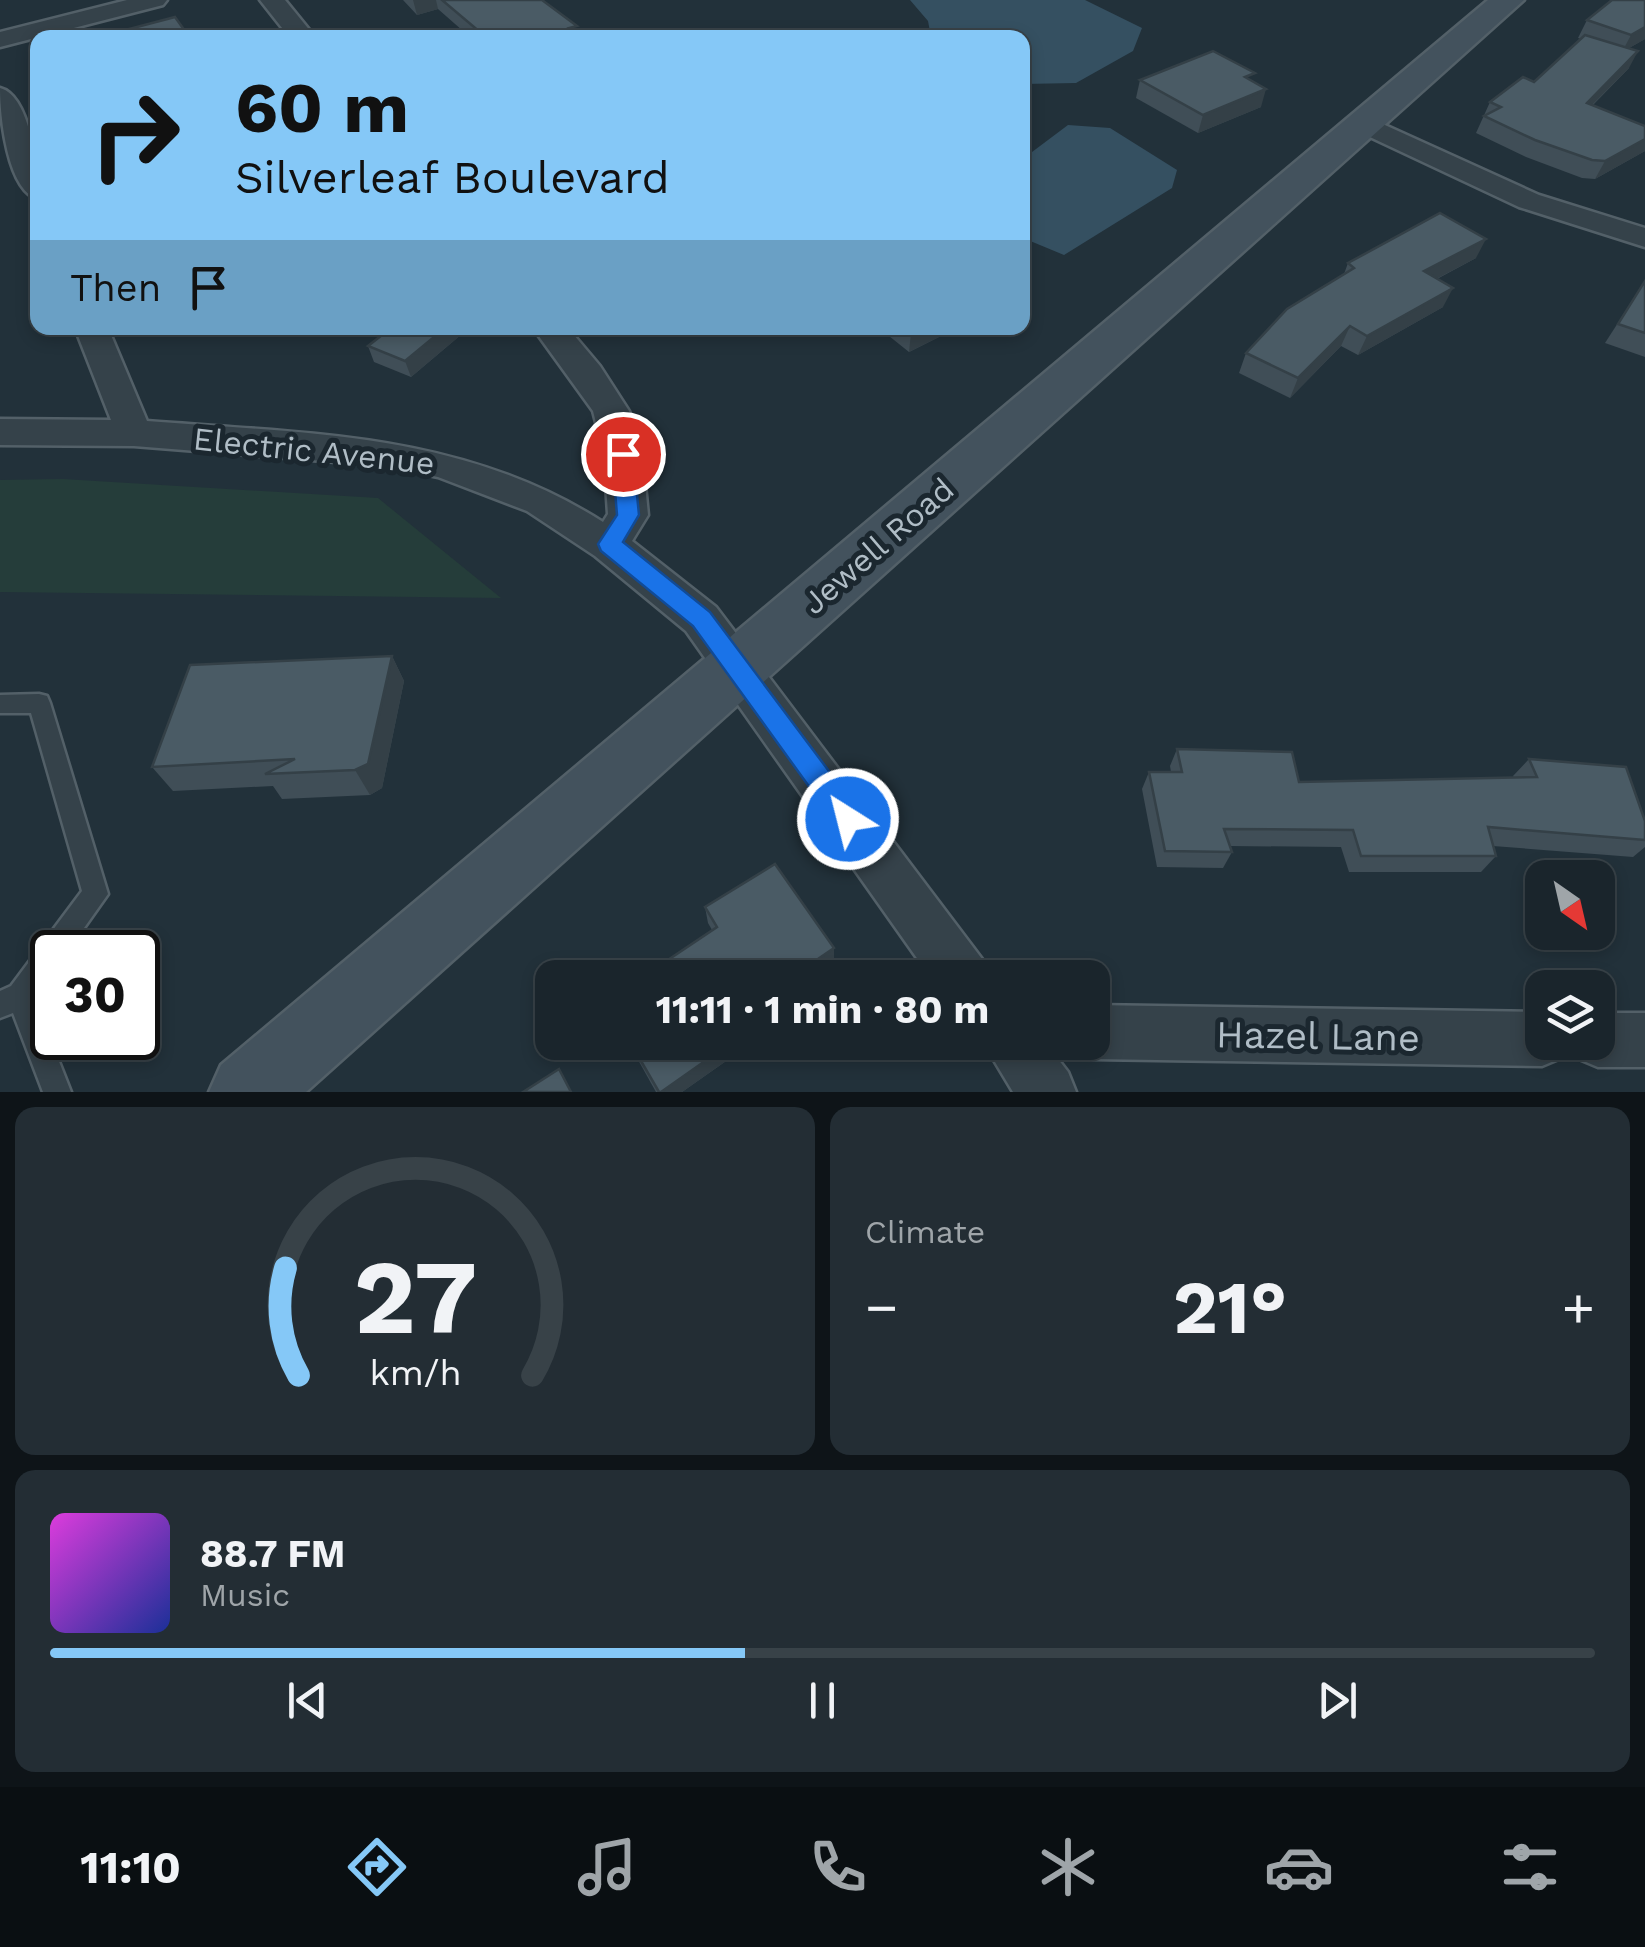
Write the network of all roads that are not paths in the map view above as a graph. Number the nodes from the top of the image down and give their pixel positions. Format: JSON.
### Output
{"nodes":[{"id":1,"x":154,"y":0,"type":"edge"},
{"id":2,"x":272,"y":0,"type":"edge"},
{"id":3,"x":1508,"y":0,"type":"edge"},
{"id":4,"x":38,"y":30,"type":"edge"},
{"id":5,"x":297,"y":30,"type":"edge"},
{"id":6,"x":30,"y":32,"type":"edge"},
{"id":7,"x":0,"y":40,"type":"edge"},
{"id":8,"x":0,"y":96,"type":"edge"},
{"id":9,"x":1365,"y":124,"type":"junction"},
{"id":10,"x":30,"y":170,"type":"edge"},
{"id":11,"x":1645,"y":238,"type":"edge"},
{"id":12,"x":95,"y":335,"type":"edge"},
{"id":13,"x":556,"y":335,"type":"edge"},
{"id":14,"x":0,"y":432,"type":"edge"},
{"id":15,"x":134,"y":432,"type":"junction"},
{"id":16,"x":610,"y":544,"type":"junction"},
{"id":17,"x":738,"y":667,"type":"junction"},
{"id":18,"x":0,"y":704,"type":"edge"},
{"id":19,"x":950,"y":960,"type":"edge"},
{"id":20,"x":10,"y":1000,"type":"edge"},
{"id":21,"x":1110,"y":1032,"type":"edge"},
{"id":22,"x":1525,"y":1039,"type":"edge"},
{"id":23,"x":1615,"y":1040,"type":"edge"},
{"id":24,"x":1645,"y":1040,"type":"edge"},
{"id":25,"x":1024,"y":1060,"type":"edge"},
{"id":26,"x":57,"y":1092,"type":"edge"},
{"id":27,"x":248,"y":1092,"type":"edge"},
{"id":28,"x":1048,"y":1092,"type":"edge"}],
"edges":[{"from":1,"to":4,"type":"street"},
{"from":2,"to":5,"type":"street"},
{"from":3,"to":9,"type":"street","name":"Jewell Road"},
{"from":6,"to":7,"type":"street"},
{"from":8,"to":10,"type":"street"},
{"from":9,"to":11,"type":"street"},
{"from":9,"to":17,"type":"street","name":"Jewell Road"},
{"from":12,"to":15,"type":"street"},
{"from":13,"to":16,"type":"street"},
{"from":14,"to":15,"type":"street","name":"Electric Avenue"},
{"from":15,"to":16,"type":"street","name":"Electric Avenue"},
{"from":16,"to":17,"type":"street","name":"Electric Avenue"},
{"from":17,"to":19,"type":"street","name":"Electric Avenue"},
{"from":17,"to":27,"type":"street","name":"Jewell Road"},
{"from":18,"to":20,"type":"lane"},
{"from":20,"to":26,"type":"lane"},
{"from":21,"to":22,"type":"street","name":"Hazel Lane"},
{"from":23,"to":24,"type":"street"},
{"from":25,"to":28,"type":"street"}]}
